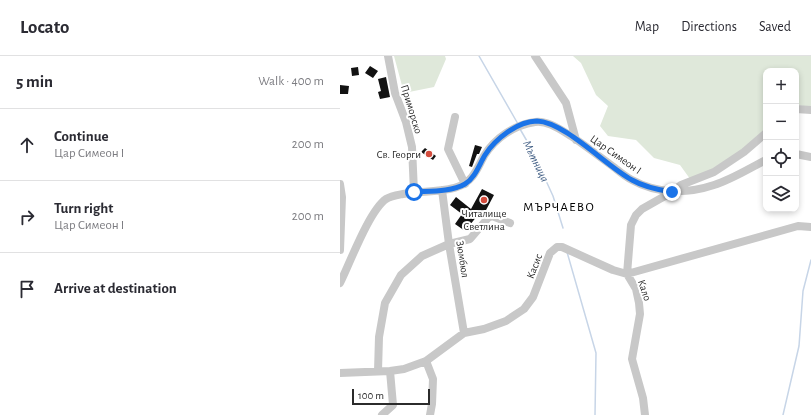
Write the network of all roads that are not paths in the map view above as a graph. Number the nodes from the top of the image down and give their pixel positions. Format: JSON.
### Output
{"nodes":[{"id":1,"x":388,"y":56,"type":"edge"},
{"id":2,"x":535,"y":56,"type":"edge"},
{"id":3,"x":799,"y":109,"type":"edge"},
{"id":4,"x":811,"y":110,"type":"edge"},
{"id":5,"x":455,"y":117,"type":"dead end"},
{"id":6,"x":763,"y":136,"type":"edge"},
{"id":7,"x":576,"y":140,"type":"junction"},
{"id":8,"x":799,"y":155,"type":"edge"},
{"id":9,"x":811,"y":157,"type":"edge"},
{"id":10,"x":763,"y":161,"type":"edge"},
{"id":11,"x":340,"y":184,"type":"edge"},
{"id":12,"x":465,"y":184,"type":"junction"},
{"id":13,"x":442,"y":190,"type":"junction"},
{"id":14,"x":414,"y":192,"type":"junction"},
{"id":15,"x":672,"y":192,"type":"junction"},
{"id":16,"x":510,"y":223,"type":"dead end"},
{"id":17,"x":811,"y":227,"type":"edge"},
{"id":18,"x":449,"y":244,"type":"junction"},
{"id":19,"x":340,"y":250,"type":"edge"},
{"id":20,"x":627,"y":274,"type":"junction"},
{"id":21,"x":340,"y":283,"type":"edge"},
{"id":22,"x":464,"y":332,"type":"junction"},
{"id":23,"x":426,"y":361,"type":"junction"},
{"id":24,"x":378,"y":371,"type":"junction"},
{"id":25,"x":390,"y":371,"type":"junction"},
{"id":26,"x":340,"y":373,"type":"edge"},
{"id":27,"x":382,"y":415,"type":"edge"},
{"id":28,"x":430,"y":415,"type":"edge"},
{"id":29,"x":645,"y":415,"type":"edge"}],
"edges":[{"from":1,"to":14,"type":"street","name":"Приморско"},
{"from":2,"to":7,"type":"street"},
{"from":3,"to":4,"type":"street"},
{"from":5,"to":12,"type":"street"},
{"from":6,"to":15,"type":"street","name":"Кало"},
{"from":7,"to":12,"type":"street","name":"Цар Симеон I"},
{"from":7,"to":15,"type":"street","name":"Цар Симеон I"},
{"from":8,"to":9,"type":"street"},
{"from":10,"to":15,"type":"street","name":"Цар Симеон I"},
{"from":11,"to":19,"type":"street"},
{"from":12,"to":13,"type":"street"},
{"from":13,"to":14,"type":"street"},
{"from":13,"to":18,"type":"street","name":"Зюмбюл"},
{"from":14,"to":21,"type":"street"},
{"from":15,"to":20,"type":"street","name":"Кало"},
{"from":16,"to":18,"type":"street"},
{"from":17,"to":20,"type":"street"},
{"from":18,"to":22,"type":"street","name":"Зюмбюл"},
{"from":18,"to":24,"type":"street"},
{"from":20,"to":22,"type":"street","name":"Касис"},
{"from":20,"to":29,"type":"street","name":"Кало"},
{"from":22,"to":23,"type":"street","name":"Касис"},
{"from":23,"to":25,"type":"street","name":"Касис"},
{"from":23,"to":28,"type":"street"},
{"from":24,"to":25,"type":"street","name":"Касис"},
{"from":24,"to":26,"type":"street","name":"Касис"},
{"from":25,"to":27,"type":"street"}]}
